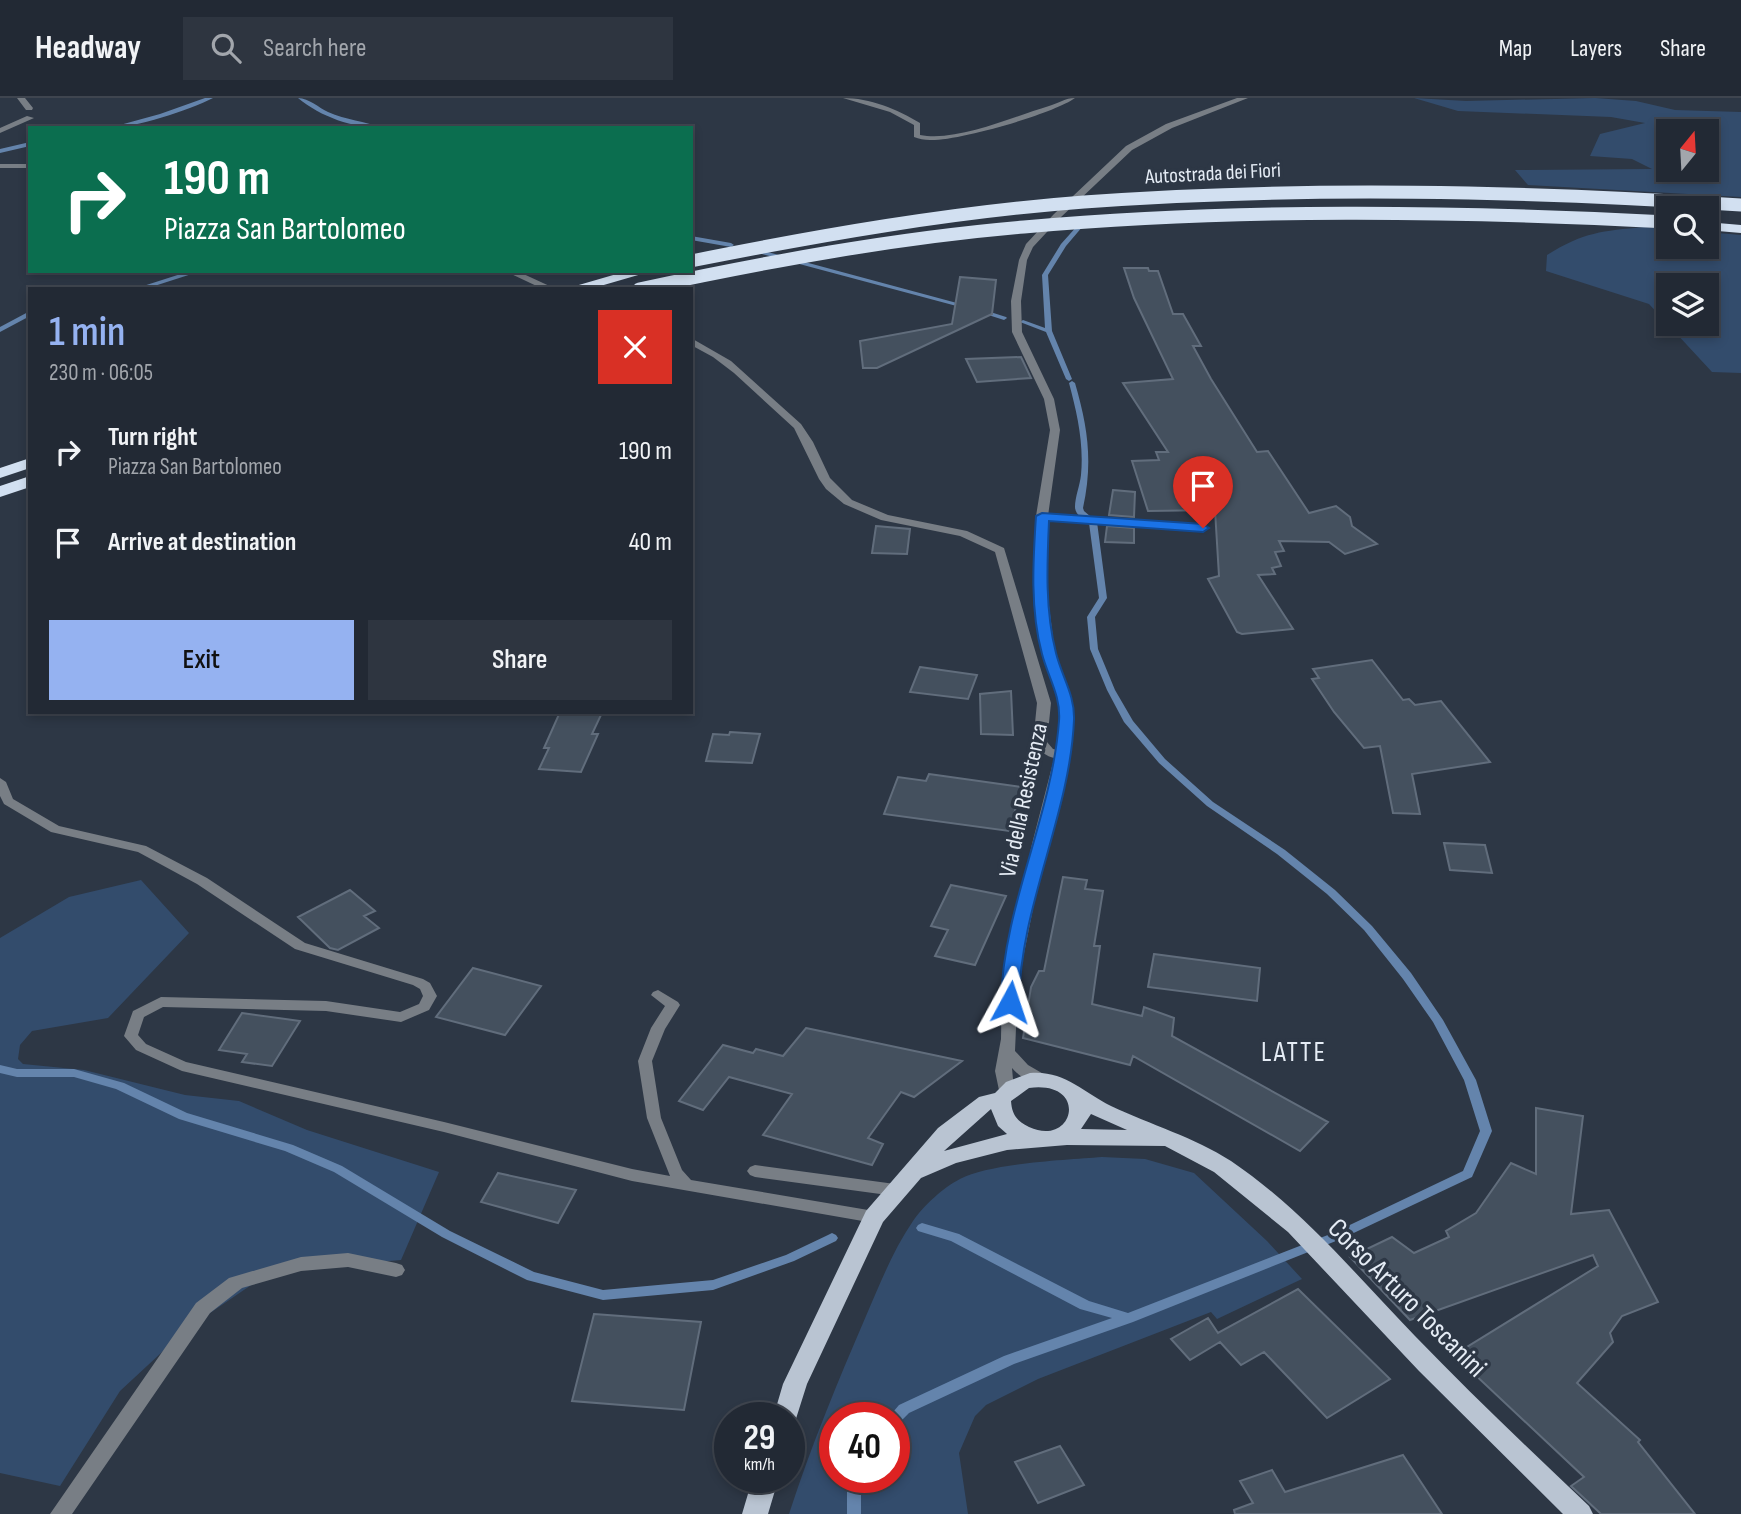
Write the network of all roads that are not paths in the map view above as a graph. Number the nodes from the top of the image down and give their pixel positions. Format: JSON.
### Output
{"nodes":[{"id":1,"x":21,"y":98,"type":"edge"},
{"id":2,"x":846,"y":98,"type":"edge"},
{"id":3,"x":1072,"y":98,"type":"edge"},
{"id":4,"x":1244,"y":98,"type":"edge"},
{"id":5,"x":29,"y":107,"type":"dead end"},
{"id":6,"x":30,"y":118,"type":"dead end"},
{"id":7,"x":0,"y":131,"type":"edge"},
{"id":8,"x":0,"y":166,"type":"edge"},
{"id":9,"x":28,"y":166,"type":"edge"},
{"id":10,"x":1741,"y":205,"type":"edge"},
{"id":11,"x":1656,"y":221,"type":"edge"},
{"id":12,"x":1719,"y":227,"type":"edge"},
{"id":13,"x":1741,"y":229,"type":"edge"},
{"id":14,"x":693,"y":261,"type":"edge"},
{"id":15,"x":514,"y":273,"type":"edge"},
{"id":16,"x":637,"y":273,"type":"edge"},
{"id":17,"x":547,"y":287,"type":"edge"},
{"id":18,"x":580,"y":287,"type":"edge"},
{"id":19,"x":648,"y":287,"type":"edge"},
{"id":20,"x":693,"y":342,"type":"edge"},
{"id":21,"x":28,"y":465,"type":"edge"},
{"id":22,"x":28,"y":481,"type":"edge"},
{"id":23,"x":1,"y":485,"type":"edge"},
{"id":24,"x":1042,"y":516,"type":"junction"},
{"id":25,"x":1203,"y":528,"type":"dead end"},
{"id":26,"x":1062,"y":755,"type":"junction"},
{"id":27,"x":0,"y":782,"type":"edge"},
{"id":28,"x":658,"y":995,"type":"dead end"},
{"id":29,"x":1007,"y":1053,"type":"junction"},
{"id":30,"x":1041,"y":1080,"type":"junction"},
{"id":31,"x":1065,"y":1087,"type":"junction"},
{"id":32,"x":1003,"y":1096,"type":"junction"},
{"id":33,"x":1060,"y":1135,"type":"junction"},
{"id":34,"x":1034,"y":1137,"type":"junction"},
{"id":35,"x":1177,"y":1141,"type":"junction"},
{"id":36,"x":755,"y":1171,"type":"dead end"},
{"id":37,"x":914,"y":1173,"type":"junction"},
{"id":38,"x":687,"y":1185,"type":"junction"},
{"id":39,"x":895,"y":1190,"type":"junction"},
{"id":40,"x":874,"y":1217,"type":"junction"},
{"id":41,"x":396,"y":1270,"type":"dead end"},
{"id":42,"x":790,"y":1402,"type":"edge"},
{"id":43,"x":761,"y":1493,"type":"edge"},
{"id":44,"x":60,"y":1514,"type":"edge"},
{"id":45,"x":755,"y":1514,"type":"edge"},
{"id":46,"x":1580,"y":1514,"type":"edge"}],
"edges":[{"from":1,"to":5,"type":"street"},
{"from":2,"to":3,"type":"lane"},
{"from":4,"to":24,"type":"street","name":"Via della Resistenza"},
{"from":6,"to":7,"type":"street"},
{"from":8,"to":9,"type":"street"},
{"from":10,"to":14,"type":"highway","name":"Autostrada dei Fiori","bridge":true},
{"from":11,"to":19,"type":"highway","name":"Autostrada dei Fiori","bridge":true},
{"from":12,"to":13,"type":"highway"},
{"from":15,"to":17,"type":"street"},
{"from":16,"to":18,"type":"highway"},
{"from":20,"to":26,"type":"street"},
{"from":21,"to":23,"type":"highway"},
{"from":22,"to":23,"type":"highway"},
{"from":24,"to":25,"type":"street"},
{"from":24,"to":26,"type":"street","name":"Via della Resistenza"},
{"from":26,"to":29,"type":"street","name":"Via della Resistenza"},
{"from":27,"to":38,"type":"lane"},
{"from":28,"to":38,"type":"lane"},
{"from":29,"to":30,"type":"street"},
{"from":29,"to":32,"type":"street","name":"Via della Resistenza"},
{"from":30,"to":31,"type":"main road","name":"Corso Arturo Toscanini"},
{"from":30,"to":32,"type":"main road","name":"Corso Arturo Toscanini"},
{"from":31,"to":33,"type":"main road"},
{"from":31,"to":35,"type":"main road","name":"Corso Arturo Toscanini"},
{"from":32,"to":34,"type":"main road"},
{"from":32,"to":37,"type":"main road","name":"Corso Arturo Toscanini"},
{"from":33,"to":34,"type":"main road","name":"Corso Arturo Toscanini"},
{"from":33,"to":35,"type":"main road","name":"Corso Arturo Toscanini"},
{"from":34,"to":37,"type":"main road","name":"Corso Arturo Toscanini"},
{"from":35,"to":46,"type":"main road","name":"Corso Arturo Toscanini"},
{"from":36,"to":39,"type":"lane"},
{"from":37,"to":39,"type":"main road","name":"Corso Arturo Toscanini"},
{"from":38,"to":40,"type":"lane"},
{"from":39,"to":40,"type":"main road","name":"Corso Arturo Toscanini"},
{"from":40,"to":42,"type":"main road","name":"Corso Arturo Toscanini"},
{"from":41,"to":44,"type":"street"},
{"from":43,"to":45,"type":"main road"}]}
